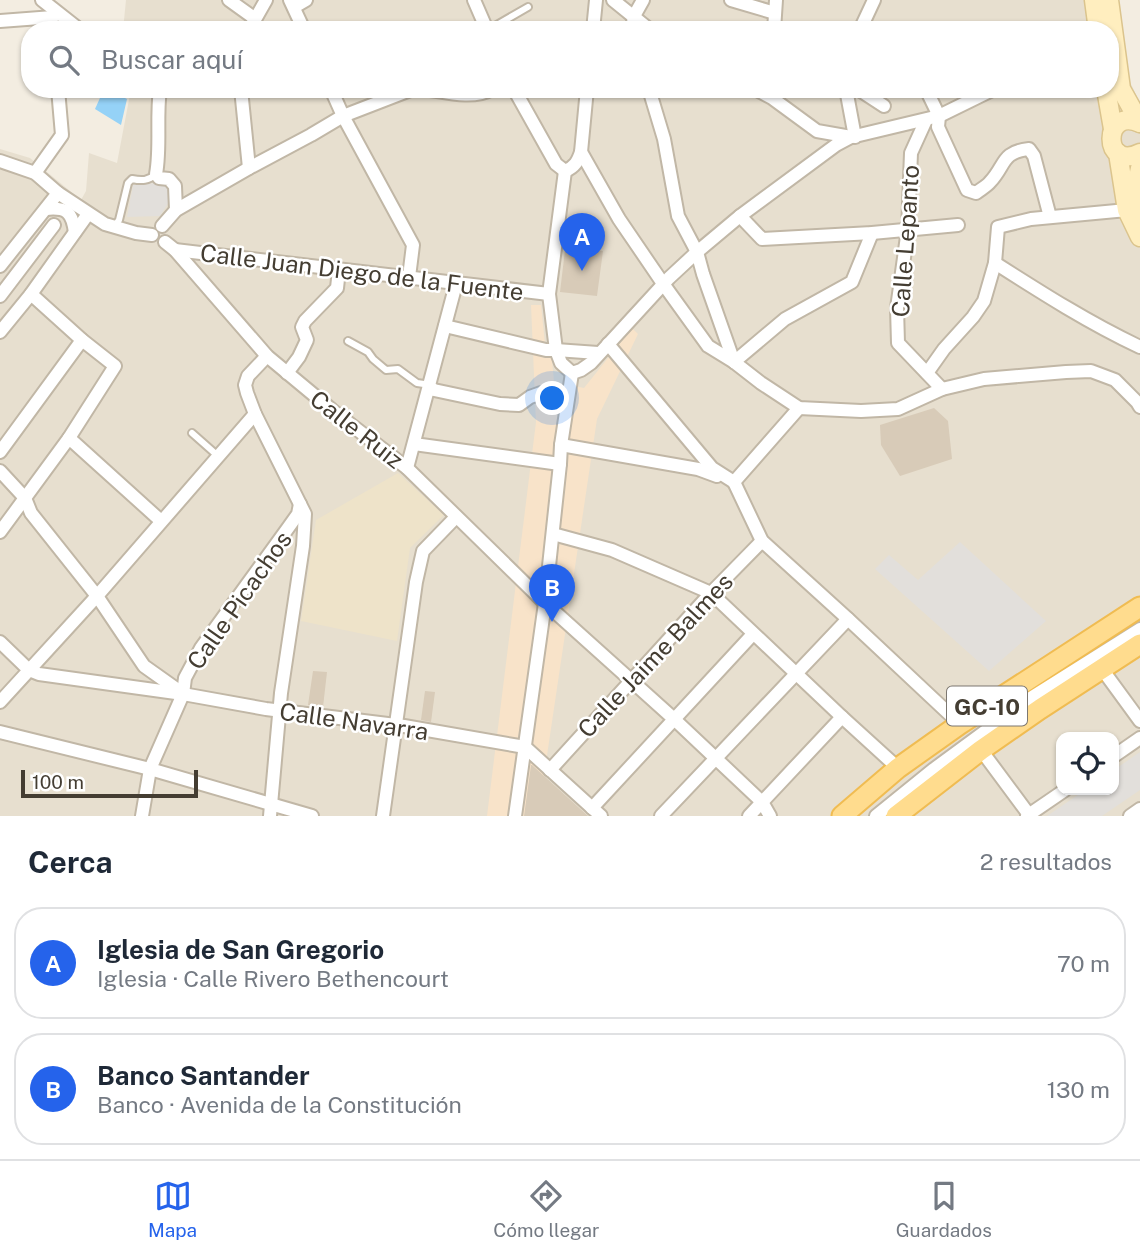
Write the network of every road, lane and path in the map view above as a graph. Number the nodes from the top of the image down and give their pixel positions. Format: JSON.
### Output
{"nodes":[{"id":1,"x":42,"y":0,"type":"edge"},
{"id":2,"x":229,"y":0,"type":"edge"},
{"id":3,"x":266,"y":0,"type":"edge"},
{"id":4,"x":306,"y":0,"type":"edge"},
{"id":5,"x":474,"y":0,"type":"edge"},
{"id":6,"x":596,"y":0,"type":"edge"},
{"id":7,"x":613,"y":0,"type":"edge"},
{"id":8,"x":643,"y":0,"type":"edge"},
{"id":9,"x":731,"y":0,"type":"edge"},
{"id":10,"x":874,"y":0,"type":"edge"},
{"id":11,"x":1094,"y":0,"type":"edge"},
{"id":12,"x":1109,"y":0,"type":"edge"},
{"id":13,"x":292,"y":4,"type":"edge"},
{"id":14,"x":775,"y":6,"type":"edge"},
{"id":15,"x":528,"y":7,"type":"dead end"},
{"id":16,"x":53,"y":14,"type":"edge"},
{"id":17,"x":0,"y":21,"type":"edge"},
{"id":18,"x":249,"y":21,"type":"edge"},
{"id":19,"x":254,"y":21,"type":"edge"},
{"id":20,"x":300,"y":21,"type":"edge"},
{"id":21,"x":483,"y":21,"type":"edge"},
{"id":22,"x":503,"y":21,"type":"edge"},
{"id":23,"x":594,"y":21,"type":"edge"},
{"id":24,"x":631,"y":21,"type":"edge"},
{"id":25,"x":634,"y":21,"type":"edge"},
{"id":26,"x":864,"y":21,"type":"edge"},
{"id":27,"x":1096,"y":21,"type":"edge"},
{"id":28,"x":1112,"y":21,"type":"edge"},
{"id":29,"x":1119,"y":74,"type":"edge"},
{"id":30,"x":59,"y":98,"type":"edge"},
{"id":31,"x":159,"y":98,"type":"edge"},
{"id":32,"x":242,"y":98,"type":"edge"},
{"id":33,"x":335,"y":98,"type":"edge"},
{"id":34,"x":391,"y":98,"type":"edge"},
{"id":35,"x":519,"y":98,"type":"edge"},
{"id":36,"x":586,"y":98,"type":"edge"},
{"id":37,"x":652,"y":98,"type":"edge"},
{"id":38,"x":777,"y":98,"type":"edge"},
{"id":39,"x":847,"y":98,"type":"edge"},
{"id":40,"x":872,"y":98,"type":"edge"},
{"id":41,"x":928,"y":98,"type":"edge"},
{"id":42,"x":975,"y":98,"type":"edge"},
{"id":43,"x":1108,"y":98,"type":"edge"},
{"id":44,"x":884,"y":106,"type":"dead end"},
{"id":45,"x":344,"y":117,"type":"junction"},
{"id":46,"x":933,"y":118,"type":"junction"},
{"id":47,"x":1140,"y":123,"type":"edge"},
{"id":48,"x":1113,"y":129,"type":"junction"},
{"id":49,"x":834,"y":134,"type":"junction"},
{"id":50,"x":853,"y":137,"type":"junction"},
{"id":51,"x":580,"y":152,"type":"junction"},
{"id":52,"x":1118,"y":153,"type":"junction"},
{"id":53,"x":1140,"y":153,"type":"edge"},
{"id":54,"x":820,"y":157,"type":"junction"},
{"id":55,"x":0,"y":161,"type":"edge"},
{"id":56,"x":249,"y":168,"type":"junction"},
{"id":57,"x":1140,"y":168,"type":"edge"},
{"id":58,"x":565,"y":171,"type":"junction"},
{"id":59,"x":35,"y":173,"type":"junction"},
{"id":60,"x":156,"y":174,"type":"junction"},
{"id":61,"x":58,"y":193,"type":"junction"},
{"id":62,"x":46,"y":209,"type":"junction"},
{"id":63,"x":176,"y":210,"type":"junction"},
{"id":64,"x":1134,"y":210,"type":"edge"},
{"id":65,"x":88,"y":214,"type":"junction"},
{"id":66,"x":740,"y":216,"type":"junction"},
{"id":67,"x":1049,"y":218,"type":"junction"},
{"id":68,"x":54,"y":225,"type":"dead end"},
{"id":69,"x":958,"y":225,"type":"dead end"},
{"id":70,"x":114,"y":227,"type":"junction"},
{"id":71,"x":908,"y":229,"type":"junction"},
{"id":72,"x":157,"y":230,"type":"junction"},
{"id":73,"x":75,"y":232,"type":"junction"},
{"id":74,"x":872,"y":233,"type":"junction"},
{"id":75,"x":1140,"y":237,"type":"edge"},
{"id":76,"x":170,"y":246,"type":"junction"},
{"id":77,"x":697,"y":252,"type":"junction"},
{"id":78,"x":995,"y":263,"type":"junction"},
{"id":79,"x":0,"y":266,"type":"edge"},
{"id":80,"x":339,"y":270,"type":"junction"},
{"id":81,"x":409,"y":277,"type":"junction"},
{"id":82,"x":456,"y":285,"type":"junction"},
{"id":83,"x":664,"y":285,"type":"junction"},
{"id":84,"x":31,"y":294,"type":"junction"},
{"id":85,"x":549,"y":295,"type":"junction"},
{"id":86,"x":0,"y":296,"type":"edge"},
{"id":87,"x":445,"y":326,"type":"junction"},
{"id":88,"x":0,"y":332,"type":"edge"},
{"id":89,"x":82,"y":340,"type":"junction"},
{"id":90,"x":348,"y":341,"type":"dead end"},
{"id":91,"x":1140,"y":347,"type":"edge"},
{"id":92,"x":603,"y":348,"type":"junction"},
{"id":93,"x":556,"y":350,"type":"junction"},
{"id":94,"x":267,"y":356,"type":"junction"},
{"id":95,"x":734,"y":362,"type":"junction"},
{"id":96,"x":570,"y":372,"type":"junction"},
{"id":97,"x":287,"y":373,"type":"junction"},
{"id":98,"x":926,"y":373,"type":"junction"},
{"id":99,"x":429,"y":387,"type":"junction"},
{"id":100,"x":942,"y":389,"type":"junction"},
{"id":101,"x":568,"y":395,"type":"junction"},
{"id":102,"x":1139,"y":402,"type":"edge"},
{"id":103,"x":799,"y":408,"type":"junction"},
{"id":104,"x":255,"y":414,"type":"junction"},
{"id":105,"x":192,"y":433,"type":"dead end"},
{"id":106,"x":69,"y":438,"type":"junction"},
{"id":107,"x":414,"y":444,"type":"junction"},
{"id":108,"x":561,"y":445,"type":"junction"},
{"id":109,"x":0,"y":452,"type":"edge"},
{"id":110,"x":218,"y":456,"type":"junction"},
{"id":111,"x":561,"y":464,"type":"junction"},
{"id":112,"x":407,"y":468,"type":"junction"},
{"id":113,"x":0,"y":471,"type":"edge"},
{"id":114,"x":734,"y":482,"type":"junction"},
{"id":115,"x":25,"y":498,"type":"junction"},
{"id":116,"x":300,"y":504,"type":"junction"},
{"id":117,"x":456,"y":517,"type":"junction"},
{"id":118,"x":161,"y":521,"type":"junction"},
{"id":119,"x":288,"y":528,"type":"junction"},
{"id":120,"x":0,"y":532,"type":"edge"},
{"id":121,"x":304,"y":533,"type":"junction"},
{"id":122,"x":553,"y":534,"type":"junction"},
{"id":123,"x":762,"y":541,"type":"junction"},
{"id":124,"x":711,"y":593,"type":"junction"},
{"id":125,"x":97,"y":596,"type":"junction"},
{"id":126,"x":545,"y":603,"type":"junction"},
{"id":127,"x":1140,"y":607,"type":"edge"},
{"id":128,"x":848,"y":619,"type":"junction"},
{"id":129,"x":1140,"y":629,"type":"edge"},
{"id":130,"x":753,"y":634,"type":"junction"},
{"id":131,"x":0,"y":642,"type":"edge"},
{"id":132,"x":1140,"y":645,"type":"edge"},
{"id":133,"x":1102,"y":669,"type":"junction"},
{"id":134,"x":29,"y":670,"type":"junction"},
{"id":135,"x":796,"y":674,"type":"junction"},
{"id":136,"x":632,"y":681,"type":"junction"},
{"id":137,"x":183,"y":694,"type":"junction"},
{"id":138,"x":0,"y":702,"type":"edge"},
{"id":139,"x":279,"y":711,"type":"junction"},
{"id":140,"x":842,"y":718,"type":"junction"},
{"id":141,"x":674,"y":719,"type":"junction"},
{"id":142,"x":1140,"y":720,"type":"edge"},
{"id":143,"x":960,"y":724,"type":"junction"},
{"id":144,"x":397,"y":726,"type":"junction"},
{"id":145,"x":0,"y":732,"type":"edge"},
{"id":146,"x":1140,"y":738,"type":"edge"},
{"id":147,"x":525,"y":747,"type":"junction"},
{"id":148,"x":981,"y":750,"type":"junction"},
{"id":149,"x":1119,"y":753,"type":"edge"},
{"id":150,"x":715,"y":758,"type":"junction"},
{"id":151,"x":898,"y":768,"type":"junction"},
{"id":152,"x":150,"y":769,"type":"junction"},
{"id":153,"x":550,"y":770,"type":"junction"},
{"id":154,"x":1058,"y":795,"type":"edge"},
{"id":155,"x":762,"y":802,"type":"junction"},
{"id":156,"x":1140,"y":809,"type":"edge"},
{"id":157,"x":271,"y":810,"type":"edge"},
{"id":158,"x":596,"y":812,"type":"edge"},
{"id":159,"x":142,"y":816,"type":"edge"},
{"id":160,"x":312,"y":816,"type":"edge"},
{"id":161,"x":383,"y":816,"type":"edge"},
{"id":162,"x":515,"y":816,"type":"edge"},
{"id":163,"x":661,"y":816,"type":"edge"},
{"id":164,"x":749,"y":816,"type":"edge"},
{"id":165,"x":770,"y":816,"type":"edge"},
{"id":166,"x":842,"y":816,"type":"edge"},
{"id":167,"x":876,"y":816,"type":"edge"},
{"id":168,"x":896,"y":816,"type":"edge"},
{"id":169,"x":1029,"y":816,"type":"edge"},
{"id":170,"x":1130,"y":816,"type":"edge"}],
"edges":[{"from":1,"to":16,"type":"street"},
{"from":2,"to":18,"type":"street"},
{"from":3,"to":19,"type":"street"},
{"from":4,"to":13,"type":"street"},
{"from":5,"to":21,"type":"street"},
{"from":6,"to":23,"type":"street"},
{"from":7,"to":24,"type":"street"},
{"from":8,"to":25,"type":"street"},
{"from":9,"to":14,"type":"street"},
{"from":10,"to":26,"type":"street"},
{"from":11,"to":27,"type":"street"},
{"from":12,"to":28,"type":"street"},
{"from":13,"to":20,"type":"street"},
{"from":15,"to":22,"type":"lane"},
{"from":16,"to":17,"type":"street"},
{"from":29,"to":47,"type":"street"},
{"from":30,"to":59,"type":"street"},
{"from":31,"to":60,"type":"street"},
{"from":32,"to":56,"type":"street"},
{"from":33,"to":45,"type":"street"},
{"from":34,"to":45,"type":"street"},
{"from":35,"to":58,"type":"street"},
{"from":36,"to":51,"type":"street"},
{"from":37,"to":77,"type":"street"},
{"from":38,"to":49,"type":"street"},
{"from":39,"to":50,"type":"street"},
{"from":40,"to":44,"type":"street"},
{"from":41,"to":46,"type":"street"},
{"from":42,"to":46,"type":"street"},
{"from":43,"to":48,"type":"street"},
{"from":45,"to":56,"type":"street"},
{"from":45,"to":81,"type":"street"},
{"from":46,"to":50,"type":"street"},
{"from":46,"to":67,"type":"street"},
{"from":46,"to":71,"type":"street","name":"Calle Lepanto"},
{"from":47,"to":48,"type":"street"},
{"from":48,"to":52,"type":"street"},
{"from":49,"to":50,"type":"street"},
{"from":49,"to":54,"type":"lane"},
{"from":50,"to":54,"type":"street"},
{"from":51,"to":58,"type":"street"},
{"from":51,"to":83,"type":"street"},
{"from":52,"to":53,"type":"street"},
{"from":52,"to":64,"type":"street"},
{"from":54,"to":66,"type":"street"},
{"from":55,"to":59,"type":"street"},
{"from":56,"to":63,"type":"street"},
{"from":57,"to":64,"type":"street"},
{"from":58,"to":85,"type":"street"},
{"from":59,"to":61,"type":"street"},
{"from":60,"to":63,"type":"street"},
{"from":60,"to":70,"type":"lane"},
{"from":61,"to":62,"type":"street"},
{"from":61,"to":65,"type":"street"},
{"from":62,"to":73,"type":"street"},
{"from":62,"to":79,"type":"street"},
{"from":63,"to":72,"type":"street"},
{"from":64,"to":67,"type":"street"},
{"from":64,"to":75,"type":"street"},
{"from":65,"to":70,"type":"street"},
{"from":65,"to":73,"type":"street"},
{"from":66,"to":74,"type":"street"},
{"from":66,"to":77,"type":"street"},
{"from":67,"to":78,"type":"street"},
{"from":68,"to":86,"type":"street"},
{"from":69,"to":71,"type":"street"},
{"from":70,"to":72,"type":"street"},
{"from":71,"to":74,"type":"street"},
{"from":71,"to":98,"type":"street","name":"Calle Lepanto"},
{"from":72,"to":76,"type":"street"},
{"from":73,"to":84,"type":"street"},
{"from":74,"to":95,"type":"street"},
{"from":76,"to":80,"type":"street","name":"Calle Juan Diego de la Fuente"},
{"from":76,"to":94,"type":"street","name":"Calle Ruiz"},
{"from":77,"to":83,"type":"street"},
{"from":77,"to":95,"type":"street"},
{"from":78,"to":91,"type":"street"},
{"from":78,"to":98,"type":"street"},
{"from":80,"to":81,"type":"street","name":"Calle Juan Diego de la Fuente"},
{"from":80,"to":97,"type":"street"},
{"from":81,"to":82,"type":"street","name":"Calle Juan Diego de la Fuente"},
{"from":82,"to":85,"type":"street","name":"Calle Juan Diego de la Fuente"},
{"from":82,"to":87,"type":"street"},
{"from":83,"to":92,"type":"street"},
{"from":83,"to":95,"type":"street"},
{"from":84,"to":88,"type":"street"},
{"from":84,"to":89,"type":"street"},
{"from":85,"to":93,"type":"street"},
{"from":87,"to":93,"type":"street"},
{"from":87,"to":99,"type":"street"},
{"from":89,"to":106,"type":"street"},
{"from":89,"to":109,"type":"street"},
{"from":90,"to":99,"type":"lane"},
{"from":92,"to":93,"type":"street"},
{"from":92,"to":96,"type":"street"},
{"from":92,"to":114,"type":"street"},
{"from":93,"to":96,"type":"street"},
{"from":94,"to":97,"type":"street","name":"Calle Ruiz"},
{"from":94,"to":104,"type":"street"},
{"from":95,"to":103,"type":"street"},
{"from":96,"to":101,"type":"street"},
{"from":97,"to":112,"type":"street","name":"Calle Ruiz"},
{"from":98,"to":100,"type":"street","name":"Calle Lepanto"},
{"from":99,"to":101,"type":"street"},
{"from":99,"to":107,"type":"street"},
{"from":100,"to":102,"type":"street"},
{"from":100,"to":103,"type":"street"},
{"from":101,"to":108,"type":"street"},
{"from":103,"to":114,"type":"street"},
{"from":104,"to":110,"type":"street"},
{"from":104,"to":116,"type":"street"},
{"from":105,"to":110,"type":"lane"},
{"from":106,"to":115,"type":"street"},
{"from":106,"to":118,"type":"street"},
{"from":107,"to":111,"type":"street"},
{"from":107,"to":112,"type":"street"},
{"from":108,"to":111,"type":"street"},
{"from":108,"to":114,"type":"street"},
{"from":110,"to":118,"type":"street"},
{"from":111,"to":122,"type":"street"},
{"from":112,"to":117,"type":"street","name":"Calle Ruiz"},
{"from":113,"to":115,"type":"street"},
{"from":114,"to":123,"type":"street"},
{"from":115,"to":120,"type":"street"},
{"from":115,"to":125,"type":"street"},
{"from":116,"to":119,"type":"street","name":"Calle Picachos"},
{"from":116,"to":121,"type":"street"},
{"from":117,"to":126,"type":"street","name":"Calle Ruiz"},
{"from":117,"to":144,"type":"street"},
{"from":118,"to":125,"type":"street"},
{"from":119,"to":121,"type":"street"},
{"from":119,"to":137,"type":"street","name":"Calle Picachos"},
{"from":121,"to":139,"type":"street"},
{"from":122,"to":124,"type":"street"},
{"from":122,"to":126,"type":"street"},
{"from":123,"to":124,"type":"street","name":"Calle Jaime Balmes"},
{"from":123,"to":128,"type":"street"},
{"from":124,"to":130,"type":"street"},
{"from":124,"to":136,"type":"street","name":"Calle Jaime Balmes"},
{"from":125,"to":134,"type":"street"},
{"from":125,"to":137,"type":"street"},
{"from":126,"to":136,"type":"street","name":"Calle Ruiz"},
{"from":126,"to":147,"type":"street"},
{"from":127,"to":143,"type":"main road","number":"GC-10"},
{"from":128,"to":135,"type":"street"},
{"from":128,"to":143,"type":"street"},
{"from":129,"to":167,"type":"street"},
{"from":130,"to":135,"type":"street"},
{"from":130,"to":141,"type":"street"},
{"from":131,"to":134,"type":"street"},
{"from":132,"to":133,"type":"main road","number":"GC-10"},
{"from":133,"to":142,"type":"street"},
{"from":133,"to":148,"type":"main road","number":"GC-10"},
{"from":134,"to":137,"type":"street","name":"Calle Navarra"},
{"from":134,"to":138,"type":"street"},
{"from":135,"to":140,"type":"street"},
{"from":135,"to":150,"type":"street"},
{"from":136,"to":141,"type":"street","name":"Calle Ruiz"},
{"from":136,"to":153,"type":"street","name":"Calle Jaime Balmes"},
{"from":137,"to":139,"type":"street","name":"Calle Navarra"},
{"from":137,"to":152,"type":"street","name":"Calle Picachos"},
{"from":139,"to":144,"type":"street","name":"Calle Navarra"},
{"from":139,"to":157,"type":"street"},
{"from":140,"to":151,"type":"street"},
{"from":140,"to":155,"type":"street"},
{"from":141,"to":150,"type":"street","name":"Calle Ruiz"},
{"from":141,"to":158,"type":"street"},
{"from":143,"to":151,"type":"main road","number":"GC-10"},
{"from":144,"to":147,"type":"street","name":"Calle Navarra"},
{"from":144,"to":161,"type":"street"},
{"from":145,"to":152,"type":"street"},
{"from":146,"to":149,"type":"street"},
{"from":147,"to":153,"type":"street"},
{"from":147,"to":162,"type":"street"},
{"from":148,"to":168,"type":"main road","number":"GC-10"},
{"from":148,"to":169,"type":"street"},
{"from":150,"to":155,"type":"street","name":"Calle Ruiz"},
{"from":150,"to":163,"type":"street"},
{"from":151,"to":166,"type":"main road","number":"GC-10"},
{"from":152,"to":157,"type":"street"},
{"from":152,"to":159,"type":"street","name":"Calle Picachos"},
{"from":153,"to":158,"type":"street"},
{"from":154,"to":169,"type":"street"},
{"from":155,"to":164,"type":"street"},
{"from":155,"to":165,"type":"street","name":"Calle Ruiz"},
{"from":156,"to":170,"type":"street"},
{"from":157,"to":160,"type":"street"}]}
